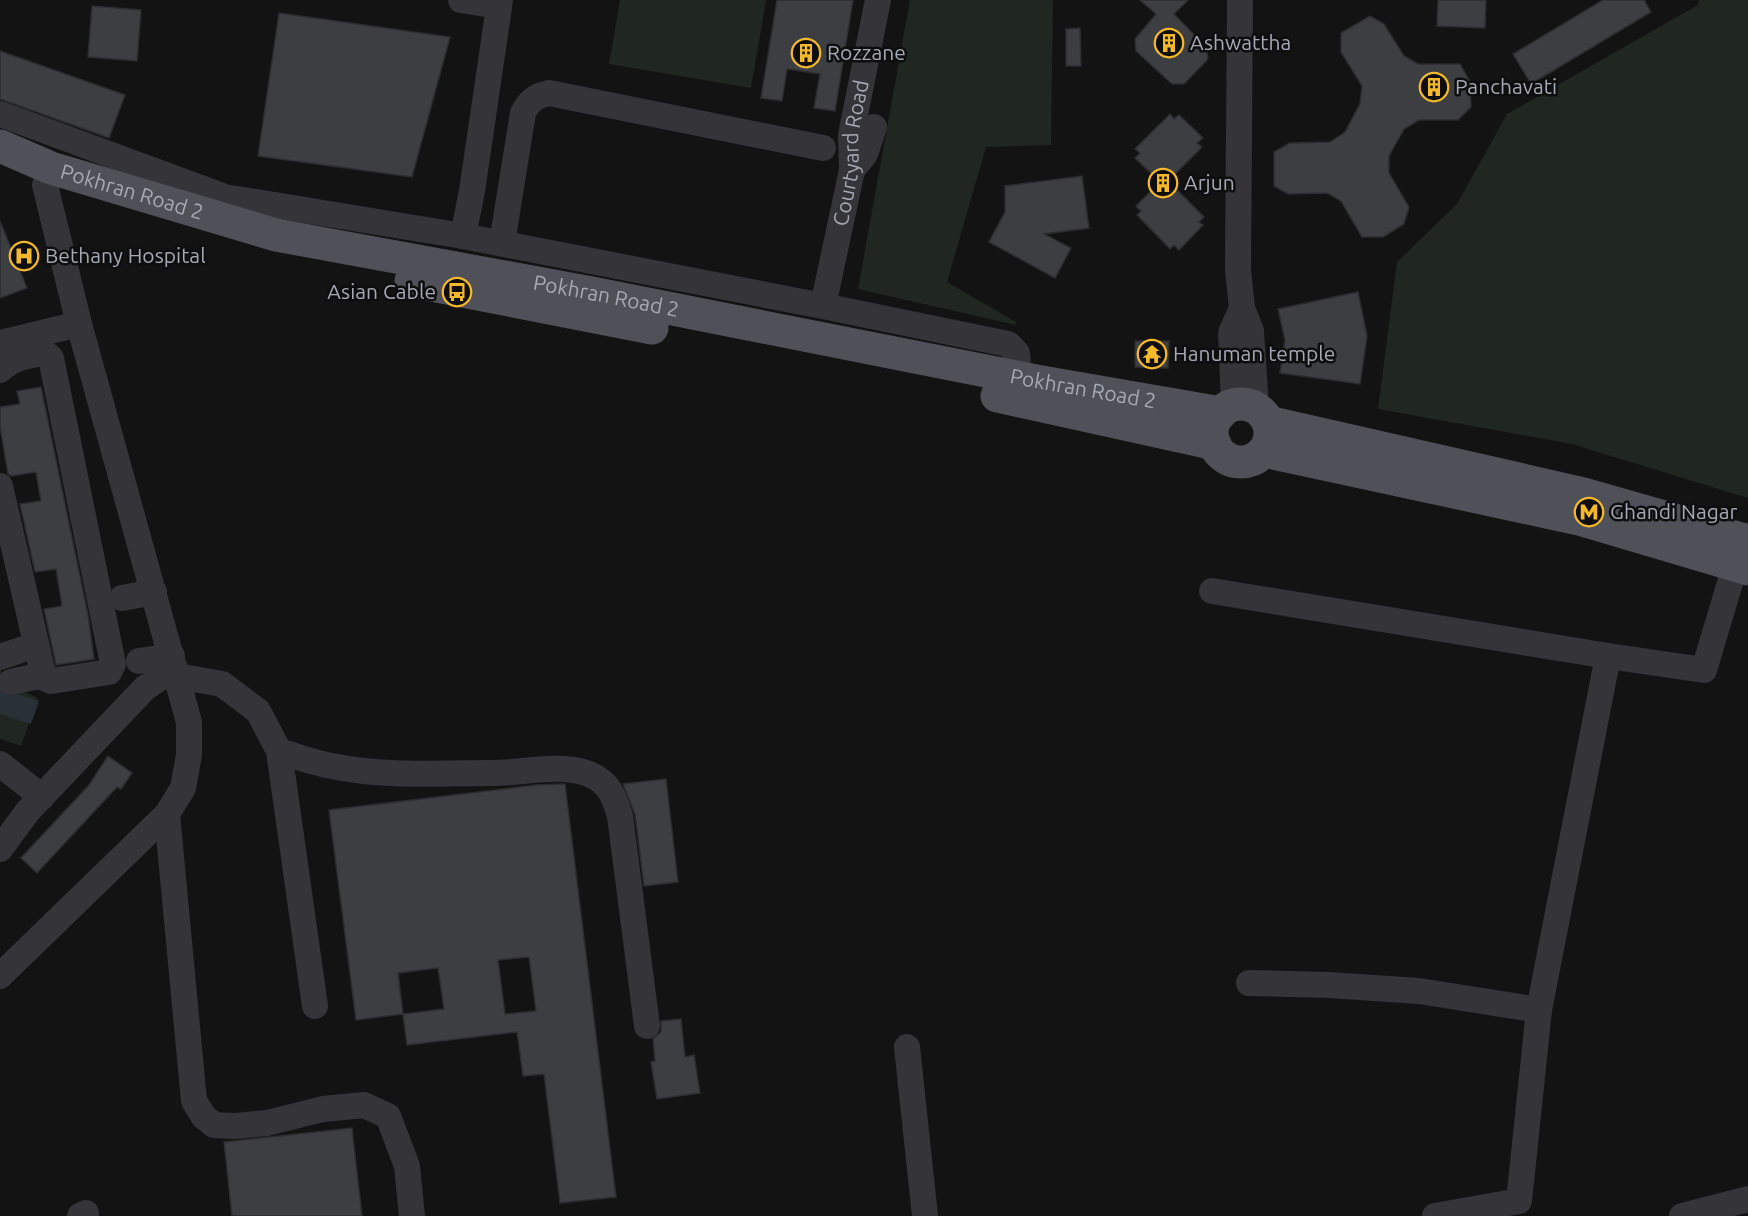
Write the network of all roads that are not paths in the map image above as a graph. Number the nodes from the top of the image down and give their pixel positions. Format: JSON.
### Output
{"nodes":[{"id":1,"x":461,"y":0,"type":"edge"},
{"id":2,"x":878,"y":0,"type":"edge"},
{"id":3,"x":1240,"y":0,"type":"edge"},
{"id":4,"x":499,"y":3,"type":"edge"},
{"id":5,"x":0,"y":114,"type":"edge"},
{"id":6,"x":874,"y":127,"type":"dead end"},
{"id":7,"x":0,"y":146,"type":"edge"},
{"id":8,"x":823,"y":148,"type":"dead end"},
{"id":9,"x":0,"y":165,"type":"edge"},
{"id":10,"x":852,"y":170,"type":"junction"},
{"id":11,"x":48,"y":176,"type":"junction"},
{"id":12,"x":463,"y":236,"type":"junction"},
{"id":13,"x":502,"y":243,"type":"junction"},
{"id":14,"x":823,"y":306,"type":"junction"},
{"id":15,"x":79,"y":326,"type":"junction"},
{"id":16,"x":0,"y":332,"type":"edge"},
{"id":17,"x":0,"y":343,"type":"edge"},
{"id":18,"x":56,"y":346,"type":"dead end"},
{"id":19,"x":0,"y":370,"type":"edge"},
{"id":20,"x":1019,"y":378,"type":"junction"},
{"id":21,"x":1243,"y":424,"type":"junction"},
{"id":22,"x":0,"y":486,"type":"edge"},
{"id":23,"x":1744,"y":559,"type":"edge"},
{"id":24,"x":1212,"y":591,"type":"dead end"},
{"id":25,"x":154,"y":592,"type":"junction"},
{"id":26,"x":122,"y":598,"type":"dead end"},
{"id":27,"x":28,"y":640,"type":"junction"},
{"id":28,"x":1608,"y":656,"type":"junction"},
{"id":29,"x":0,"y":657,"type":"edge"},
{"id":30,"x":140,"y":661,"type":"dead end"},
{"id":31,"x":174,"y":667,"type":"junction"},
{"id":32,"x":43,"y":675,"type":"junction"},
{"id":33,"x":11,"y":681,"type":"dead end"},
{"id":34,"x":279,"y":752,"type":"junction"},
{"id":35,"x":0,"y":764,"type":"edge"},
{"id":36,"x":42,"y":797,"type":"junction"},
{"id":37,"x":168,"y":814,"type":"junction"},
{"id":38,"x":0,"y":849,"type":"edge"},
{"id":39,"x":0,"y":976,"type":"edge"},
{"id":40,"x":1250,"y":982,"type":"dead end"},
{"id":41,"x":315,"y":1006,"type":"dead end"},
{"id":42,"x":1539,"y":1010,"type":"junction"},
{"id":43,"x":647,"y":1026,"type":"dead end"},
{"id":44,"x":907,"y":1047,"type":"dead end"},
{"id":45,"x":1748,"y":1199,"type":"edge"},
{"id":46,"x":412,"y":1216,"type":"edge"},
{"id":47,"x":925,"y":1216,"type":"edge"},
{"id":48,"x":1435,"y":1216,"type":"edge"},
{"id":49,"x":1682,"y":1216,"type":"edge"}],
"edges":[{"from":1,"to":4,"type":"street"},
{"from":2,"to":10,"type":"street","name":"Courtyard Road"},
{"from":3,"to":21,"type":"street"},
{"from":4,"to":12,"type":"street"},
{"from":5,"to":12,"type":"street"},
{"from":6,"to":10,"type":"street"},
{"from":7,"to":11,"type":"main road","name":"Pokhran Road 2"},
{"from":8,"to":13,"type":"street"},
{"from":9,"to":11,"type":"main road","name":"Pokhran Road 2"},
{"from":10,"to":14,"type":"street","name":"Courtyard Road"},
{"from":11,"to":15,"type":"street"},
{"from":11,"to":20,"type":"main road","name":"Pokhran Road 2"},
{"from":11,"to":21,"type":"main road","name":"Pokhran Road 2"},
{"from":12,"to":13,"type":"street"},
{"from":13,"to":14,"type":"street"},
{"from":14,"to":20,"type":"street"},
{"from":15,"to":16,"type":"street"},
{"from":15,"to":17,"type":"street"},
{"from":15,"to":18,"type":"street"},
{"from":15,"to":25,"type":"street"},
{"from":19,"to":32,"type":"street"},
{"from":20,"to":21,"type":"main road","name":"Pokhran Road 2"},
{"from":21,"to":23,"type":"main road","name":"Pokhran Road 2"},
{"from":22,"to":27,"type":"street"},
{"from":23,"to":28,"type":"street"},
{"from":24,"to":28,"type":"street"},
{"from":25,"to":26,"type":"street"},
{"from":25,"to":31,"type":"street"},
{"from":27,"to":29,"type":"street"},
{"from":27,"to":32,"type":"street"},
{"from":28,"to":42,"type":"street"},
{"from":30,"to":31,"type":"street"},
{"from":31,"to":34,"type":"street"},
{"from":31,"to":36,"type":"street"},
{"from":31,"to":37,"type":"street"},
{"from":32,"to":33,"type":"street"},
{"from":34,"to":41,"type":"street"},
{"from":34,"to":43,"type":"street"},
{"from":35,"to":36,"type":"street"},
{"from":36,"to":38,"type":"street"},
{"from":37,"to":39,"type":"street"},
{"from":37,"to":46,"type":"street"},
{"from":40,"to":42,"type":"street"},
{"from":42,"to":48,"type":"street"},
{"from":44,"to":47,"type":"street"},
{"from":45,"to":49,"type":"street"}]}
